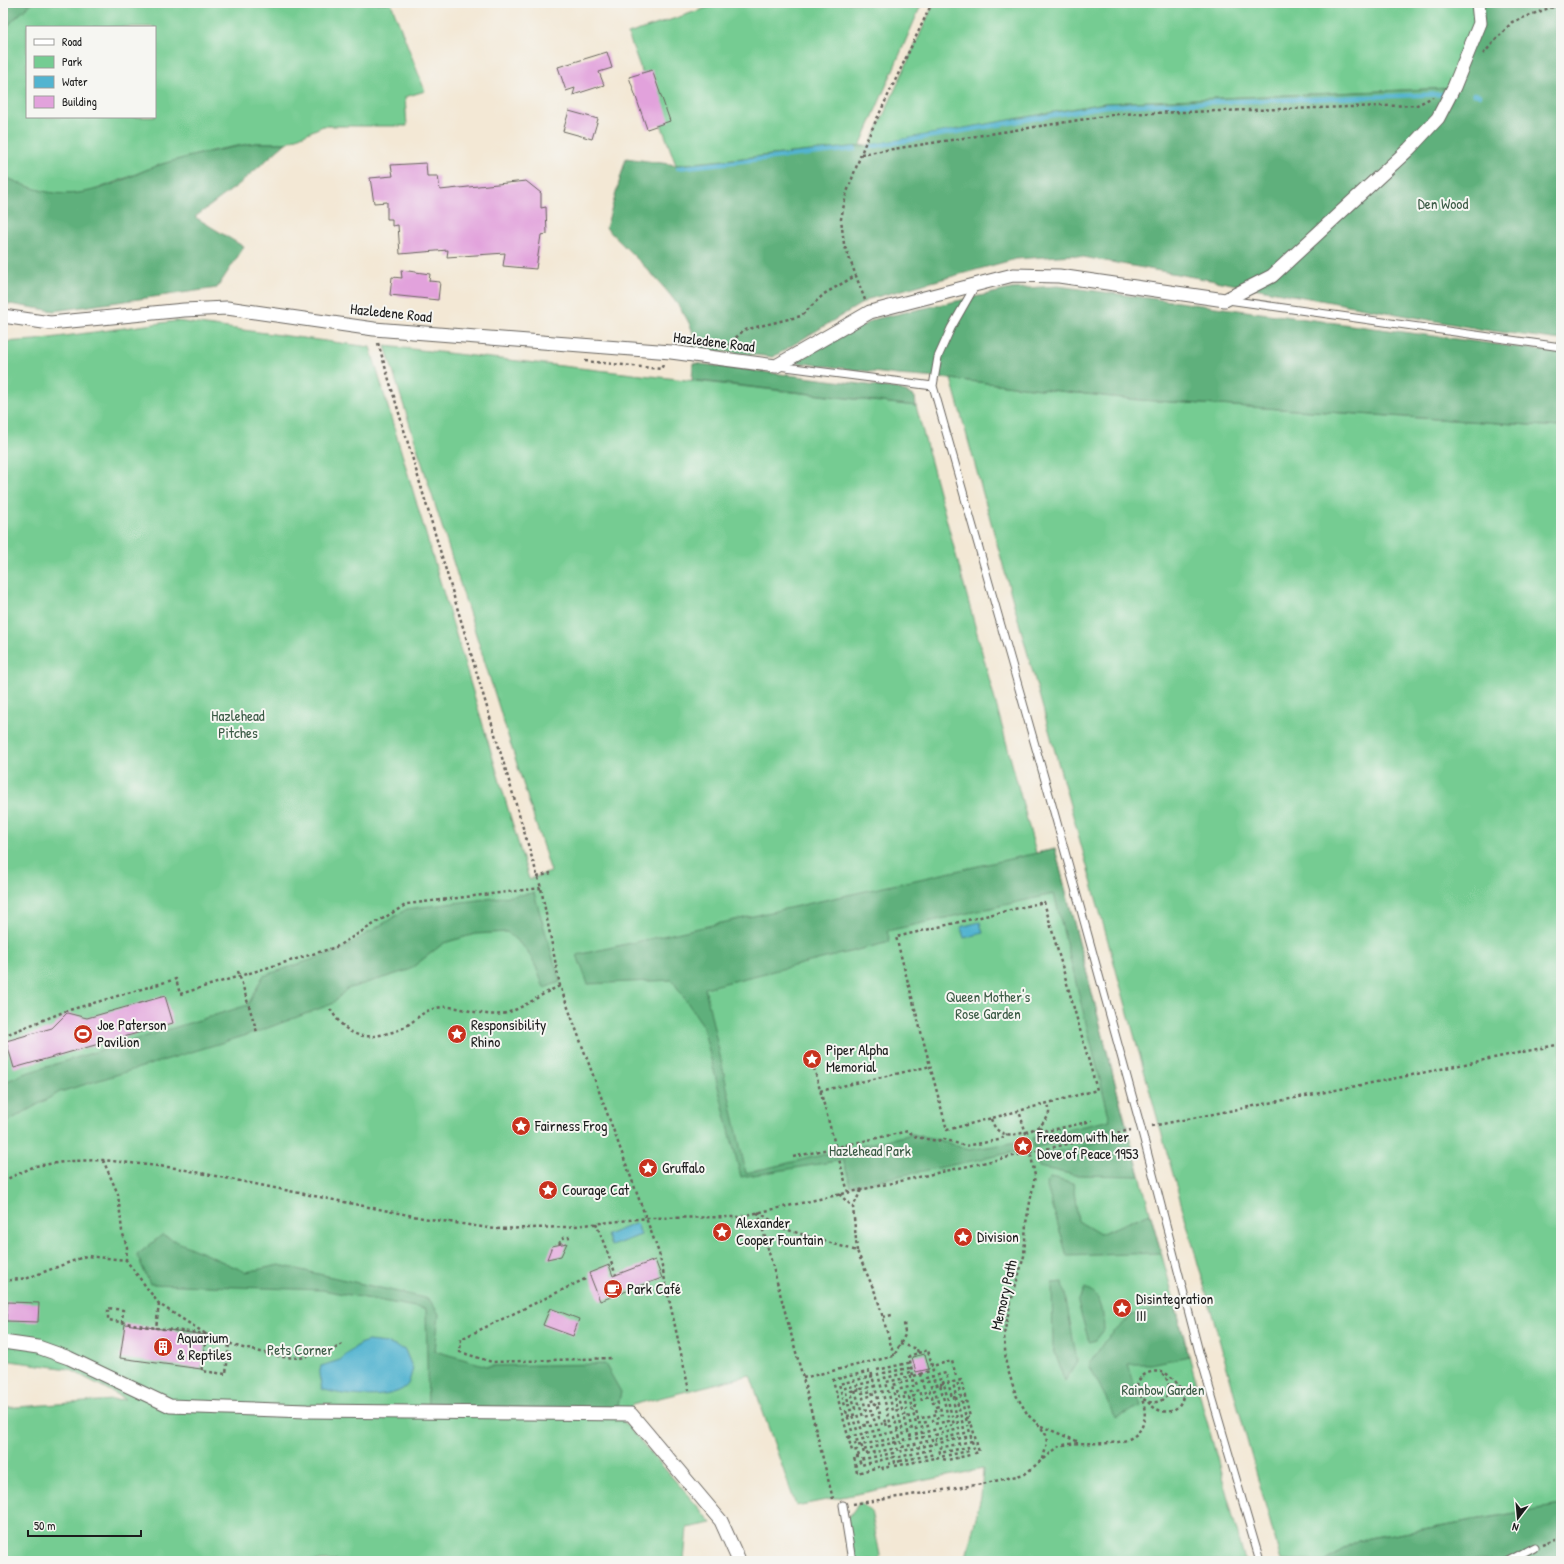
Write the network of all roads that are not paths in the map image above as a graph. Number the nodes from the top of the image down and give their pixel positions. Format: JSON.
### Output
{"nodes":[{"id":1,"x":1478,"y":3,"type":"edge"},
{"id":2,"x":975,"y":285,"type":"junction"},
{"id":3,"x":1225,"y":300,"type":"junction"},
{"id":4,"x":3,"y":316,"type":"edge"},
{"id":5,"x":1561,"y":347,"type":"edge"},
{"id":6,"x":776,"y":366,"type":"junction"},
{"id":7,"x":933,"y":386,"type":"junction"},
{"id":8,"x":3,"y":1342,"type":"edge"},
{"id":9,"x":843,"y":1505,"type":"road end"},
{"id":10,"x":1534,"y":1547,"type":"road end"},
{"id":11,"x":739,"y":1561,"type":"edge"},
{"id":12,"x":852,"y":1561,"type":"edge"},
{"id":13,"x":1260,"y":1561,"type":"edge"},
{"id":14,"x":1508,"y":1561,"type":"edge"}],
"edges":[{"from":1,"to":3,"type":"street"},
{"from":2,"to":3,"type":"street"},
{"from":2,"to":6,"type":"street"},
{"from":2,"to":7,"type":"lane"},
{"from":3,"to":5,"type":"lane"},
{"from":4,"to":6,"type":"street","name":"Hazledene Road"},
{"from":6,"to":7,"type":"lane"},
{"from":7,"to":13,"type":"lane"},
{"from":8,"to":11,"type":"street"},
{"from":9,"to":12,"type":"lane"},
{"from":10,"to":14,"type":"lane"}]}
